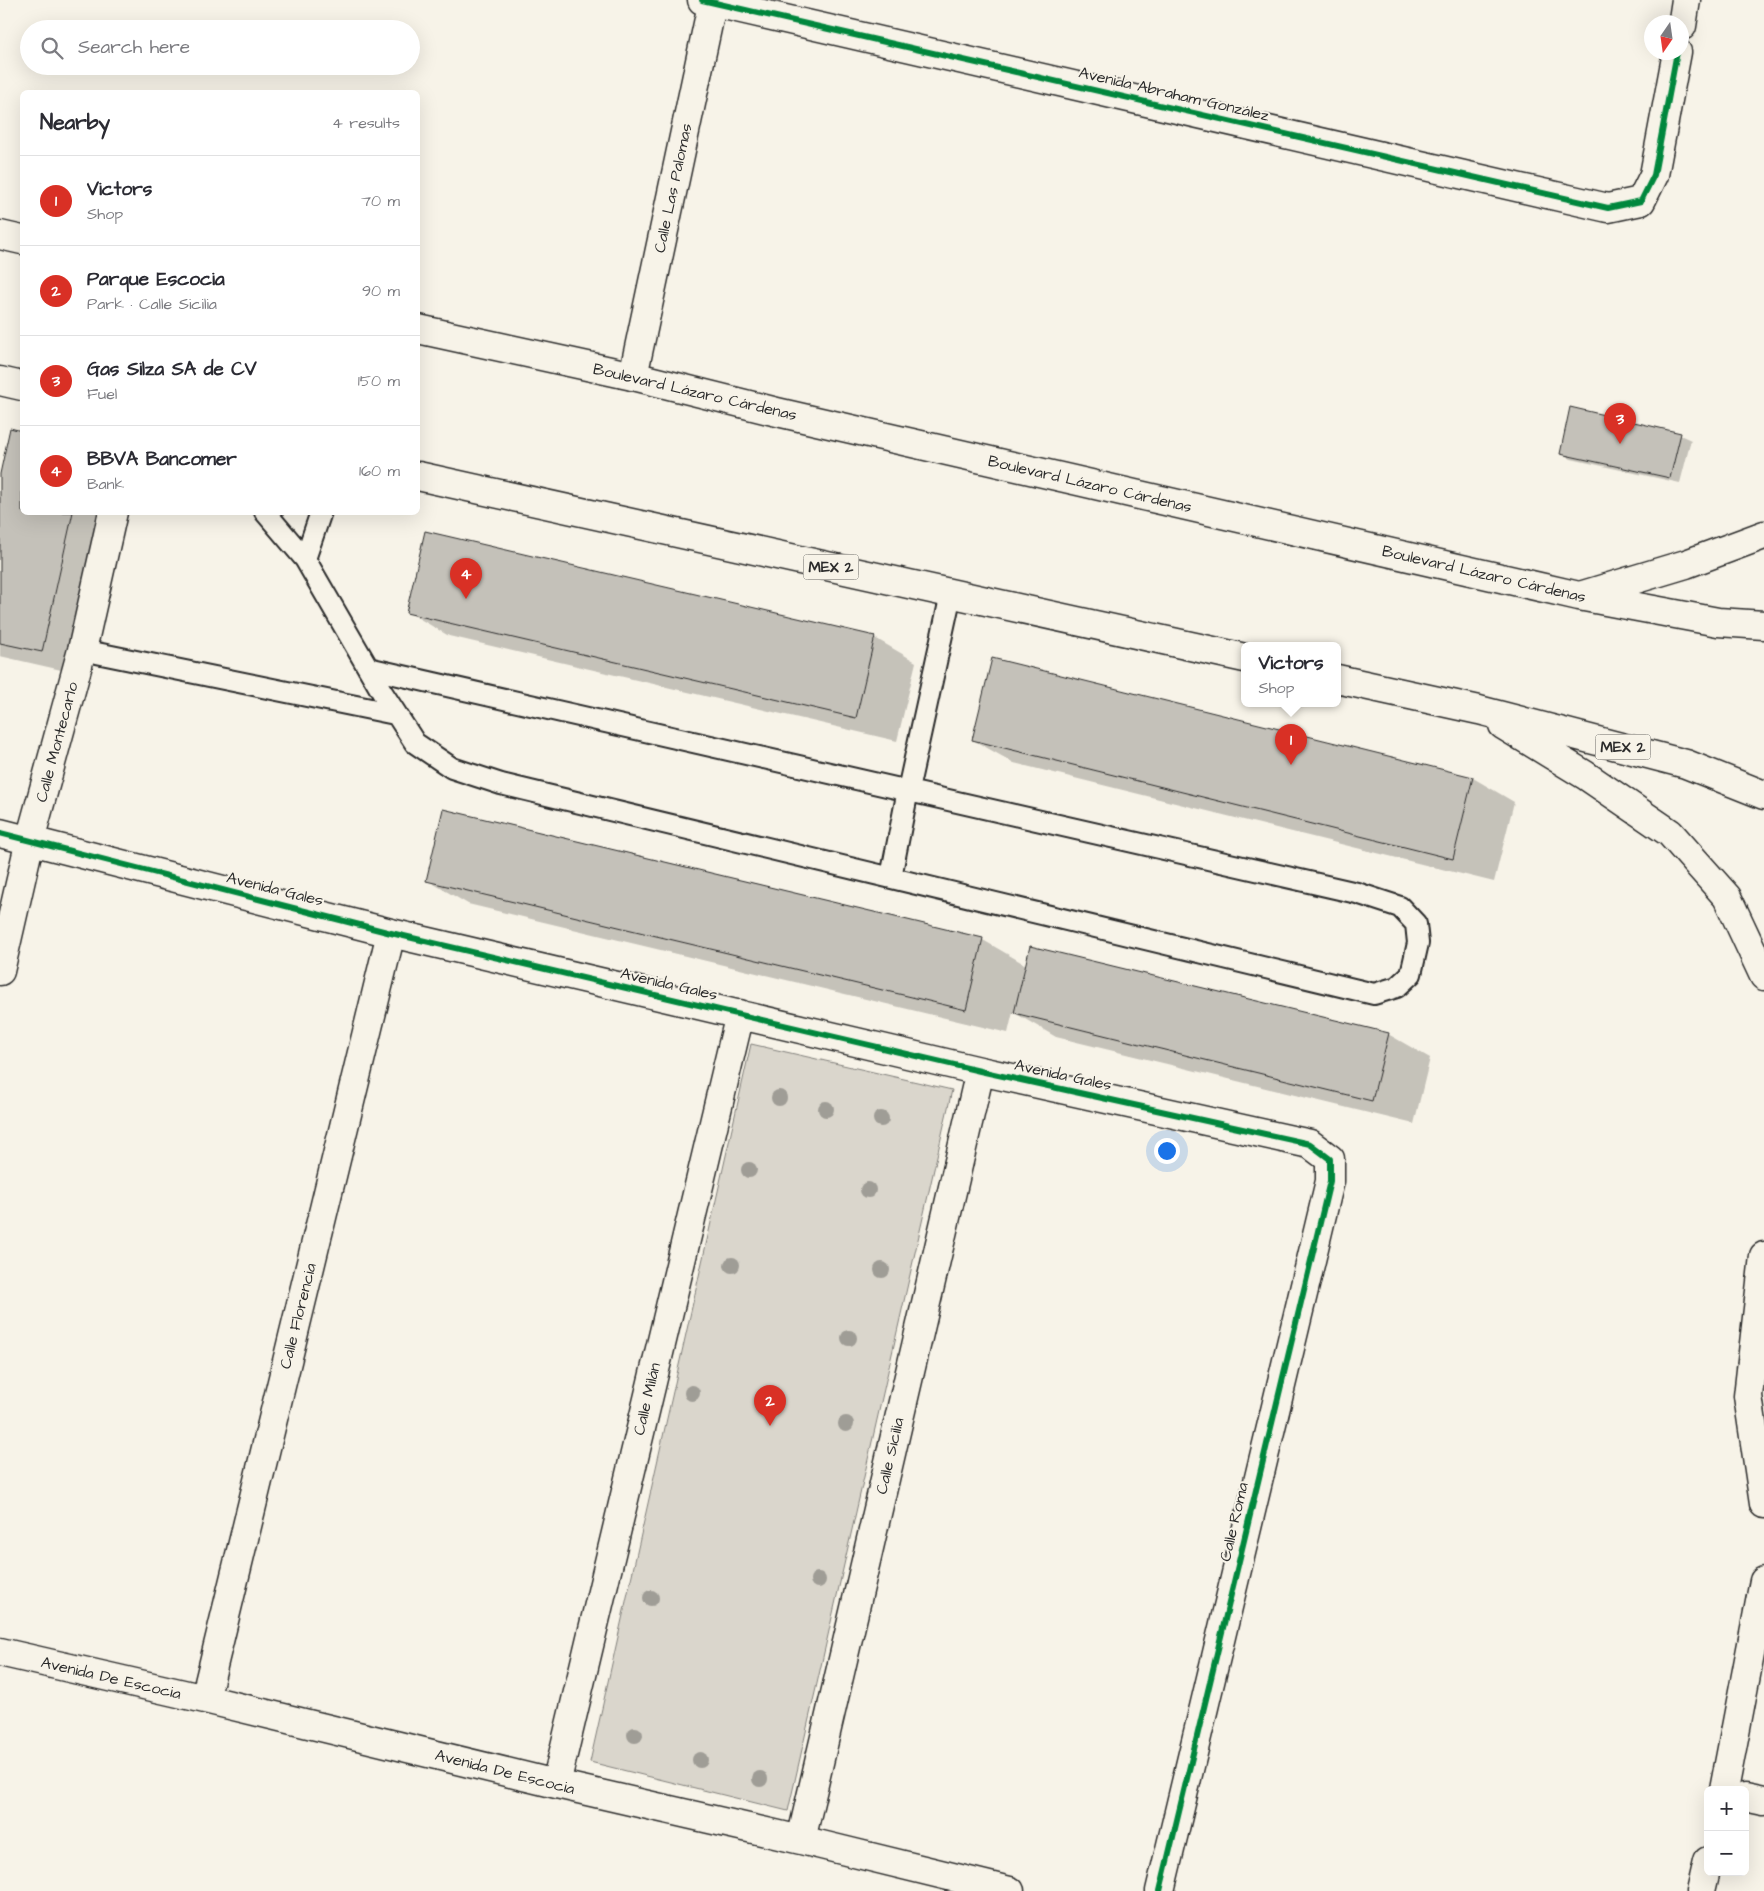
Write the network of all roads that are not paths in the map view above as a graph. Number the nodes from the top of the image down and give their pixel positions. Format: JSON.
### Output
{"nodes":[{"id":1,"x":1686,"y":0,"type":"edge"},
{"id":2,"x":709,"y":1,"type":"edge"},
{"id":3,"x":1684,"y":15,"type":"edge"},
{"id":4,"x":1676,"y":60,"type":"edge"},
{"id":5,"x":0,"y":234,"type":"edge"},
{"id":6,"x":20,"y":239,"type":"edge"},
{"id":7,"x":420,"y":329,"type":"edge"},
{"id":8,"x":633,"y":376,"type":"junction"},
{"id":9,"x":0,"y":380,"type":"edge"},
{"id":10,"x":20,"y":385,"type":"edge"},
{"id":11,"x":420,"y":476,"type":"edge"},
{"id":12,"x":113,"y":515,"type":"edge"},
{"id":13,"x":268,"y":515,"type":"edge"},
{"id":14,"x":320,"y":515,"type":"edge"},
{"id":15,"x":1764,"y":535,"type":"edge"},
{"id":16,"x":305,"y":559,"type":"junction"},
{"id":17,"x":951,"y":594,"type":"junction"},
{"id":18,"x":1579,"y":596,"type":"junction"},
{"id":19,"x":1764,"y":625,"type":"edge"},
{"id":20,"x":82,"y":650,"type":"junction"},
{"id":21,"x":1241,"y":657,"type":"edge"},
{"id":22,"x":368,"y":668,"type":"junction"},
{"id":23,"x":1341,"y":680,"type":"edge"},
{"id":24,"x":1479,"y":710,"type":"junction"},
{"id":25,"x":395,"y":714,"type":"junction"},
{"id":26,"x":908,"y":790,"type":"junction"},
{"id":27,"x":1764,"y":795,"type":"edge"},
{"id":28,"x":0,"y":833,"type":"edge"},
{"id":29,"x":30,"y":840,"type":"junction"},
{"id":30,"x":892,"y":877,"type":"junction"},
{"id":31,"x":391,"y":933,"type":"junction"},
{"id":32,"x":0,"y":971,"type":"edge"},
{"id":33,"x":1764,"y":976,"type":"edge"},
{"id":34,"x":740,"y":1014,"type":"junction"},
{"id":35,"x":980,"y":1071,"type":"junction"},
{"id":36,"x":1330,"y":1159,"type":"joint"},
{"id":37,"x":1764,"y":1256,"type":"edge"},
{"id":38,"x":1764,"y":1504,"type":"edge"},
{"id":39,"x":1764,"y":1581,"type":"edge"},
{"id":40,"x":0,"y":1652,"type":"edge"},
{"id":41,"x":205,"y":1699,"type":"junction"},
{"id":42,"x":556,"y":1784,"type":"junction"},
{"id":43,"x":1725,"y":1786,"type":"edge"},
{"id":44,"x":1749,"y":1798,"type":"edge"},
{"id":45,"x":1764,"y":1801,"type":"edge"},
{"id":46,"x":800,"y":1840,"type":"junction"},
{"id":47,"x":1704,"y":1876,"type":"edge"},
{"id":48,"x":1010,"y":1891,"type":"edge"},
{"id":49,"x":1160,"y":1891,"type":"edge"},
{"id":50,"x":1701,"y":1891,"type":"edge"}],
"edges":[{"from":1,"to":3,"type":"street"},
{"from":2,"to":4,"type":"street","name":"Avenida Abraham González"},
{"from":2,"to":8,"type":"street","name":"Calle Las Palomas"},
{"from":5,"to":6,"type":"street"},
{"from":7,"to":8,"type":"street","name":"Boulevard Lázaro Cárdenas"},
{"from":8,"to":18,"type":"street","name":"Boulevard Lázaro Cárdenas"},
{"from":9,"to":10,"type":"street"},
{"from":11,"to":17,"type":"street","number":"MEX 2"},
{"from":12,"to":20,"type":"street","name":"Calle Montecarlo"},
{"from":13,"to":16,"type":"lane"},
{"from":14,"to":16,"type":"lane"},
{"from":15,"to":18,"type":"street"},
{"from":16,"to":22,"type":"lane"},
{"from":17,"to":21,"type":"street","number":"MEX 2"},
{"from":17,"to":26,"type":"lane"},
{"from":18,"to":19,"type":"street","name":"Boulevard Lázaro Cárdenas"},
{"from":20,"to":25,"type":"lane"},
{"from":20,"to":29,"type":"street","name":"Calle Montecarlo"},
{"from":22,"to":25,"type":"lane"},
{"from":22,"to":26,"type":"lane"},
{"from":23,"to":24,"type":"street","number":"MEX 2"},
{"from":24,"to":27,"type":"street","number":"MEX 2"},
{"from":24,"to":33,"type":"street"},
{"from":25,"to":30,"type":"lane"},
{"from":26,"to":30,"type":"lane"},
{"from":26,"to":30,"type":"lane"},
{"from":28,"to":29,"type":"street","name":"Avenida Gales"},
{"from":29,"to":31,"type":"street","name":"Avenida Gales"},
{"from":29,"to":32,"type":"street","name":"Calle Montecarlo"},
{"from":31,"to":34,"type":"street","name":"Avenida Gales"},
{"from":31,"to":41,"type":"street","name":"Calle Florencia"},
{"from":34,"to":35,"type":"street","name":"Avenida Gales"},
{"from":34,"to":42,"type":"street","name":"Calle Milán"},
{"from":35,"to":36,"type":"street","name":"Avenida Gales"},
{"from":35,"to":46,"type":"street","name":"Calle Sicilia"},
{"from":36,"to":49,"type":"street","name":"Calle Roma"},
{"from":37,"to":38,"type":"street"},
{"from":39,"to":43,"type":"street"},
{"from":40,"to":41,"type":"street","name":"Avenida De Escocia"},
{"from":41,"to":42,"type":"street","name":"Avenida De Escocia"},
{"from":42,"to":46,"type":"street","name":"Avenida De Escocia"},
{"from":44,"to":45,"type":"street"},
{"from":46,"to":48,"type":"street","name":"Avenida De Escocia"},
{"from":47,"to":50,"type":"street"}]}
